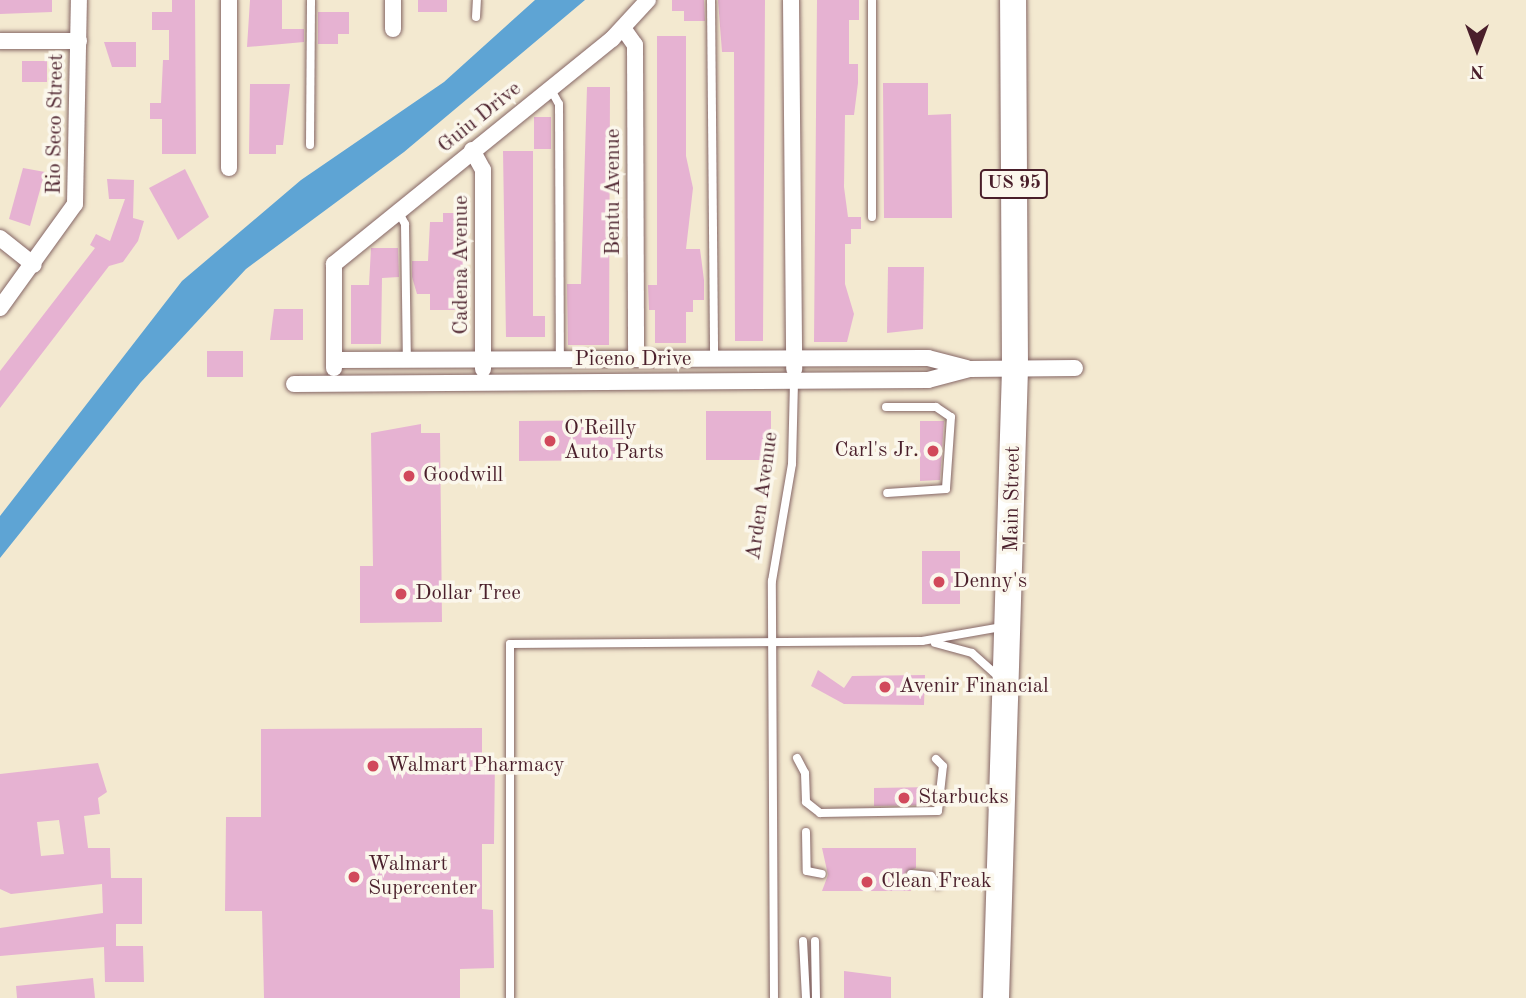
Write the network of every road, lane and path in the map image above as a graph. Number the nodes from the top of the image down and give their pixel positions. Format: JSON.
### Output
{"nodes":[{"id":1,"x":79,"y":0,"type":"edge"},
{"id":2,"x":229,"y":0,"type":"edge"},
{"id":3,"x":312,"y":0,"type":"edge"},
{"id":4,"x":393,"y":0,"type":"edge"},
{"id":5,"x":477,"y":0,"type":"edge"},
{"id":6,"x":648,"y":0,"type":"edge"},
{"id":7,"x":711,"y":0,"type":"edge"},
{"id":8,"x":792,"y":0,"type":"edge"},
{"id":9,"x":872,"y":0,"type":"edge"},
{"id":10,"x":1013,"y":0,"type":"edge"},
{"id":11,"x":476,"y":17,"type":"dead end"},
{"id":12,"x":623,"y":28,"type":"junction"},
{"id":13,"x":393,"y":29,"type":"dead end"},
{"id":14,"x":0,"y":41,"type":"edge"},
{"id":15,"x":79,"y":41,"type":"junction"},
{"id":16,"x":550,"y":88,"type":"junction"},
{"id":17,"x":310,"y":145,"type":"dead end"},
{"id":18,"x":472,"y":150,"type":"junction"},
{"id":19,"x":229,"y":168,"type":"dead end"},
{"id":20,"x":397,"y":210,"type":"junction"},
{"id":21,"x":872,"y":217,"type":"dead end"},
{"id":22,"x":0,"y":238,"type":"edge"},
{"id":23,"x":34,"y":265,"type":"junction"},
{"id":24,"x":0,"y":308,"type":"edge"},
{"id":25,"x":794,"y":358,"type":"junction"},
{"id":26,"x":407,"y":359,"type":"junction"},
{"id":27,"x":484,"y":359,"type":"junction"},
{"id":28,"x":560,"y":359,"type":"junction"},
{"id":29,"x":636,"y":359,"type":"junction"},
{"id":30,"x":713,"y":359,"type":"junction"},
{"id":31,"x":334,"y":360,"type":"junction"},
{"id":32,"x":1015,"y":368,"type":"junction"},
{"id":33,"x":1075,"y":368,"type":"dead end"},
{"id":34,"x":970,"y":369,"type":"junction"},
{"id":35,"x":794,"y":381,"type":"junction"},
{"id":36,"x":484,"y":382,"type":"junction"},
{"id":37,"x":335,"y":383,"type":"junction"},
{"id":38,"x":294,"y":384,"type":"dead end"},
{"id":39,"x":886,"y":407,"type":"dead end"},
{"id":40,"x":887,"y":493,"type":"dead end"},
{"id":41,"x":1010,"y":623,"type":"junction"},
{"id":42,"x":922,"y":641,"type":"junction"},
{"id":43,"x":772,"y":642,"type":"junction"},
{"id":44,"x":1008,"y":688,"type":"junction"},
{"id":45,"x":797,"y":758,"type":"dead end"},
{"id":46,"x":936,"y":759,"type":"dead end"},
{"id":47,"x":806,"y":832,"type":"dead end"},
{"id":48,"x":822,"y":874,"type":"dead end"},
{"id":49,"x":911,"y":874,"type":"dead end"},
{"id":50,"x":938,"y":885,"type":"dead end"},
{"id":51,"x":803,"y":941,"type":"dead end"},
{"id":52,"x":815,"y":941,"type":"dead end"},
{"id":53,"x":510,"y":998,"type":"edge"},
{"id":54,"x":774,"y":998,"type":"edge"},
{"id":55,"x":806,"y":998,"type":"edge"},
{"id":56,"x":816,"y":998,"type":"edge"},
{"id":57,"x":996,"y":998,"type":"edge"}],
"edges":[{"from":1,"to":15,"type":"street","name":"Rio Seco Street"},
{"from":2,"to":19,"type":"street"},
{"from":3,"to":17,"type":"lane"},
{"from":4,"to":13,"type":"street"},
{"from":5,"to":11,"type":"lane"},
{"from":6,"to":12,"type":"street","name":"Guiu Drive"},
{"from":7,"to":30,"type":"lane"},
{"from":8,"to":25,"type":"street","name":"Arden Avenue"},
{"from":9,"to":21,"type":"lane"},
{"from":10,"to":32,"type":"highway","name":"Main Street","number":"US 95"},
{"from":12,"to":16,"type":"street","name":"Guiu Drive"},
{"from":12,"to":29,"type":"street","name":"Bentu Avenue"},
{"from":14,"to":15,"type":"street"},
{"from":15,"to":23,"type":"street","name":"Rio Seco Street"},
{"from":16,"to":18,"type":"street","name":"Guiu Drive"},
{"from":16,"to":28,"type":"lane"},
{"from":18,"to":20,"type":"street","name":"Guiu Drive"},
{"from":18,"to":27,"type":"street","name":"Cadena Avenue"},
{"from":20,"to":26,"type":"lane"},
{"from":20,"to":31,"type":"street","name":"Guiu Drive"},
{"from":22,"to":23,"type":"street"},
{"from":23,"to":24,"type":"street","name":"Rio Seco Street"},
{"from":25,"to":30,"type":"street","name":"Piceno Drive"},
{"from":25,"to":34,"type":"street","name":"Piceno Drive"},
{"from":25,"to":35,"type":"street","name":"Arden Avenue"},
{"from":26,"to":27,"type":"street","name":"Piceno Drive"},
{"from":26,"to":31,"type":"street","name":"Piceno Drive"},
{"from":27,"to":28,"type":"street","name":"Piceno Drive"},
{"from":27,"to":36,"type":"street","name":"Cadena Avenue"},
{"from":28,"to":29,"type":"street","name":"Piceno Drive"},
{"from":29,"to":30,"type":"street","name":"Piceno Drive"},
{"from":31,"to":37,"type":"street"},
{"from":32,"to":33,"type":"street","name":"Piceno Drive"},
{"from":32,"to":34,"type":"street","name":"Piceno Drive"},
{"from":32,"to":41,"type":"highway","name":"Main Street","number":"US 95"},
{"from":34,"to":35,"type":"street","name":"Piceno Drive"},
{"from":35,"to":36,"type":"street","name":"Piceno Drive"},
{"from":35,"to":43,"type":"lane","name":"Arden Avenue"},
{"from":36,"to":37,"type":"street","name":"Piceno Drive"},
{"from":37,"to":38,"type":"street","name":"Piceno Drive"},
{"from":39,"to":40,"type":"lane"},
{"from":41,"to":42,"type":"lane"},
{"from":41,"to":44,"type":"highway","name":"Main Street","number":"US 95"},
{"from":42,"to":43,"type":"lane"},
{"from":42,"to":44,"type":"lane"},
{"from":43,"to":53,"type":"lane"},
{"from":43,"to":54,"type":"lane","name":"Arden Avenue"},
{"from":44,"to":57,"type":"highway","name":"Main Street","number":"US 95"},
{"from":45,"to":46,"type":"lane"},
{"from":47,"to":48,"type":"lane"},
{"from":49,"to":50,"type":"lane"},
{"from":51,"to":55,"type":"lane"},
{"from":52,"to":56,"type":"lane"}]}
